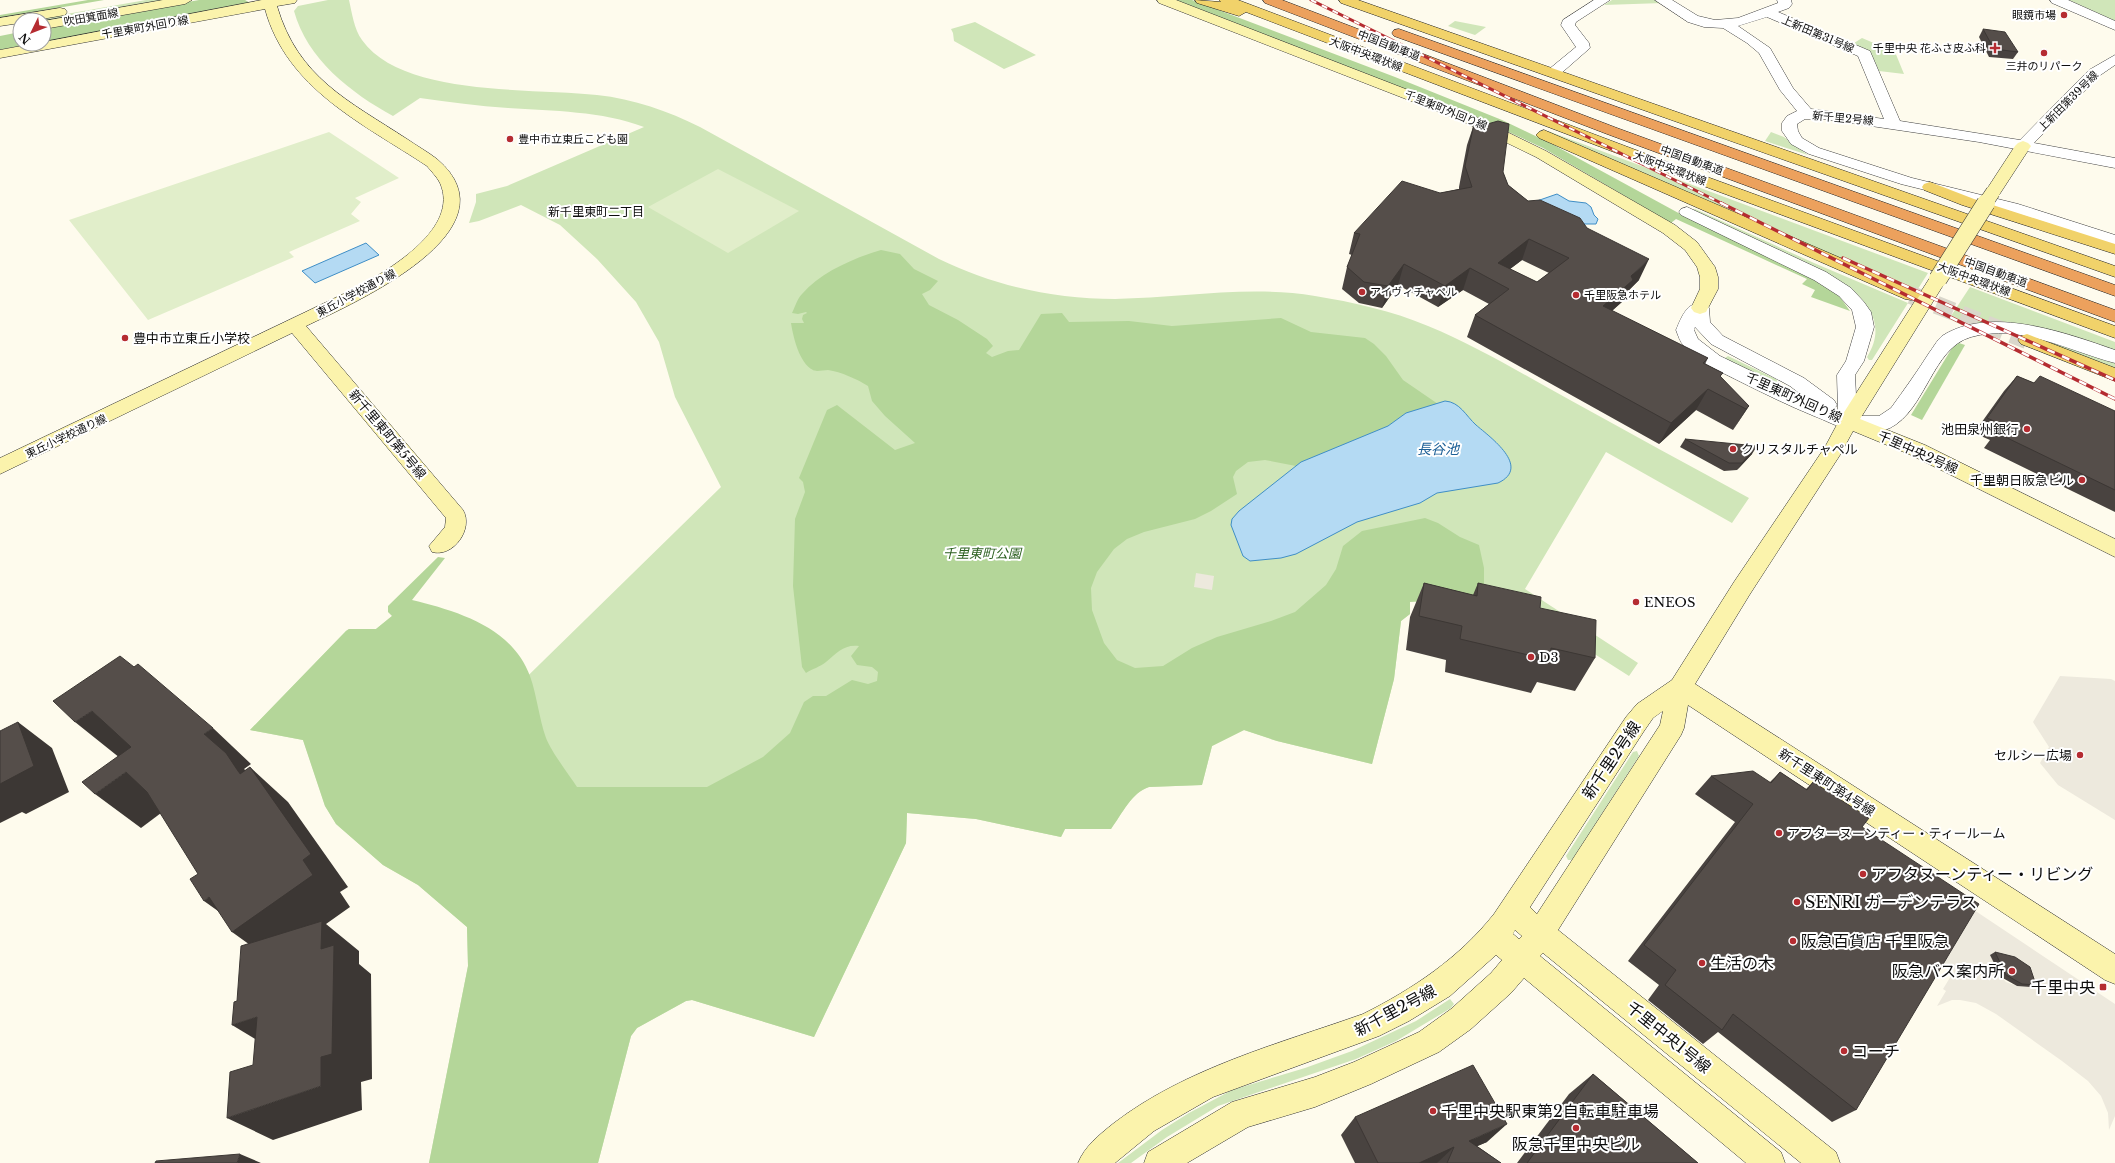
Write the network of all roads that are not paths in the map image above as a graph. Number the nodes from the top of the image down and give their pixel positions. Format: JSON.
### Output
{"nodes":[{"id":1,"x":128,"y":0,"type":"edge"},
{"id":2,"x":185,"y":0,"type":"edge"},
{"id":3,"x":290,"y":0,"type":"edge"},
{"id":4,"x":1164,"y":0,"type":"edge"},
{"id":5,"x":1202,"y":0,"type":"edge"},
{"id":6,"x":1226,"y":0,"type":"edge"},
{"id":7,"x":1270,"y":0,"type":"edge"},
{"id":8,"x":1306,"y":0,"type":"edge"},
{"id":9,"x":1346,"y":0,"type":"edge"},
{"id":10,"x":1603,"y":0,"type":"edge"},
{"id":11,"x":1662,"y":0,"type":"edge"},
{"id":12,"x":1784,"y":0,"type":"edge"},
{"id":13,"x":2057,"y":0,"type":"edge"},
{"id":14,"x":270,"y":2,"type":"edge"},
{"id":15,"x":1767,"y":12,"type":"junction"},
{"id":16,"x":0,"y":22,"type":"edge"},
{"id":17,"x":52,"y":24,"type":"edge"},
{"id":18,"x":1726,"y":24,"type":"junction"},
{"id":19,"x":1292,"y":26,"type":"junction"},
{"id":20,"x":2115,"y":26,"type":"edge"},
{"id":21,"x":12,"y":31,"type":"edge"},
{"id":22,"x":0,"y":33,"type":"edge"},
{"id":23,"x":0,"y":54,"type":"edge"},
{"id":24,"x":2115,"y":59,"type":"edge"},
{"id":25,"x":1390,"y":64,"type":"junction"},
{"id":26,"x":1553,"y":73,"type":"junction"},
{"id":27,"x":1807,"y":114,"type":"junction"},
{"id":28,"x":1893,"y":123,"type":"junction"},
{"id":29,"x":1541,"y":134,"type":"junction"},
{"id":30,"x":1760,"y":146,"type":"junction"},
{"id":31,"x":2023,"y":146,"type":"junction"},
{"id":32,"x":2115,"y":163,"type":"edge"},
{"id":33,"x":1930,"y":187,"type":"junction"},
{"id":34,"x":1687,"y":212,"type":"joint"},
{"id":35,"x":2115,"y":240,"type":"edge"},
{"id":36,"x":2115,"y":249,"type":"edge"},
{"id":37,"x":2115,"y":261,"type":"edge"},
{"id":38,"x":2115,"y":272,"type":"edge"},
{"id":39,"x":2115,"y":291,"type":"edge"},
{"id":40,"x":1911,"y":295,"type":"tunnel mouth"},
{"id":41,"x":2115,"y":316,"type":"edge"},
{"id":42,"x":295,"y":324,"type":"junction"},
{"id":43,"x":2115,"y":332,"type":"edge"},
{"id":44,"x":2027,"y":340,"type":"tunnel mouth"},
{"id":45,"x":2115,"y":357,"type":"edge"},
{"id":46,"x":2115,"y":375,"type":"edge"},
{"id":47,"x":1848,"y":422,"type":"junction"},
{"id":48,"x":0,"y":467,"type":"edge"},
{"id":49,"x":440,"y":546,"type":"dead end"},
{"id":50,"x":2115,"y":549,"type":"edge"},
{"id":51,"x":1680,"y":687,"type":"junction"},
{"id":52,"x":1513,"y":912,"type":"junction"},
{"id":53,"x":1540,"y":934,"type":"junction"},
{"id":54,"x":1494,"y":936,"type":"junction"},
{"id":55,"x":1522,"y":959,"type":"junction"},
{"id":56,"x":2115,"y":970,"type":"edge"},
{"id":57,"x":1093,"y":1163,"type":"edge"},
{"id":58,"x":1159,"y":1163,"type":"edge"},
{"id":59,"x":1770,"y":1163,"type":"edge"},
{"id":60,"x":1825,"y":1163,"type":"edge"}],
"edges":[{"from":1,"to":16,"type":"street","name":"吹田箕面線"},
{"from":2,"to":17,"type":"street","name":"吹田箕面線"},
{"from":3,"to":14,"type":"street","name":"千里東町外回り線"},
{"from":4,"to":47,"type":"street","name":"千里東町外回り線"},
{"from":5,"to":19,"type":"main road"},
{"from":6,"to":19,"type":"main road","name":"大阪中央環状線"},
{"from":7,"to":41,"type":"highway","name":"中国自動車道"},
{"from":8,"to":39,"type":"highway","name":"中国自動車道"},
{"from":9,"to":26,"type":"main road"},
{"from":10,"to":26,"type":"street"},
{"from":11,"to":18,"type":"street"},
{"from":12,"to":15,"type":"street"},
{"from":13,"to":20,"type":"street"},
{"from":14,"to":23,"type":"street","name":"千里東町外回り線"},
{"from":14,"to":42,"type":"street","name":"東丘小学校通り線"},
{"from":15,"to":18,"type":"street"},
{"from":15,"to":28,"type":"street","name":"上新田第31号線"},
{"from":18,"to":27,"type":"street"},
{"from":19,"to":25,"type":"main road","name":"大阪中央環状線"},
{"from":21,"to":22,"type":"street"},
{"from":24,"to":31,"type":"street","name":"上新田第39号線"},
{"from":25,"to":29,"type":"main road"},
{"from":25,"to":43,"type":"main road","name":"大阪中央環状線"},
{"from":26,"to":30,"type":"main road"},
{"from":27,"to":28,"type":"street","name":"新千里2号線"},
{"from":27,"to":33,"type":"street","name":"新千里2号線"},
{"from":28,"to":31,"type":"street","name":"新千里2号線"},
{"from":29,"to":34,"type":"main road"},
{"from":29,"to":40,"type":"main road"},
{"from":30,"to":37,"type":"main road"},
{"from":30,"to":38,"type":"main road"},
{"from":31,"to":32,"type":"street","name":"新千里2号線"},
{"from":31,"to":47,"type":"street","name":"新千里2号線","bridge":true},
{"from":33,"to":35,"type":"street","name":"新千里2号線"},
{"from":33,"to":36,"type":"main road"},
{"from":34,"to":47,"type":"street"},
{"from":42,"to":48,"type":"street","name":"東丘小学校通り線"},
{"from":42,"to":49,"type":"street","name":"新千里東町第5号線"},
{"from":44,"to":46,"type":"main road"},
{"from":45,"to":47,"type":"street"},
{"from":47,"to":50,"type":"street","name":"千里中央2号線"},
{"from":47,"to":51,"type":"street","name":"新千里2号線"},
{"from":51,"to":52,"type":"street","name":"新千里2号線"},
{"from":51,"to":53,"type":"street","name":"新千里2号線"},
{"from":51,"to":56,"type":"street","name":"新千里東町第4号線"},
{"from":52,"to":53,"type":"street","name":"千里中央1号線"},
{"from":52,"to":54,"type":"street","name":"新千里2号線"},
{"from":53,"to":55,"type":"street","name":"新千里2号線"},
{"from":53,"to":60,"type":"street","name":"千里中央1号線"},
{"from":54,"to":55,"type":"street"},
{"from":54,"to":57,"type":"street","name":"新千里2号線"},
{"from":55,"to":58,"type":"street","name":"新千里2号線"},
{"from":55,"to":59,"type":"street"}]}
